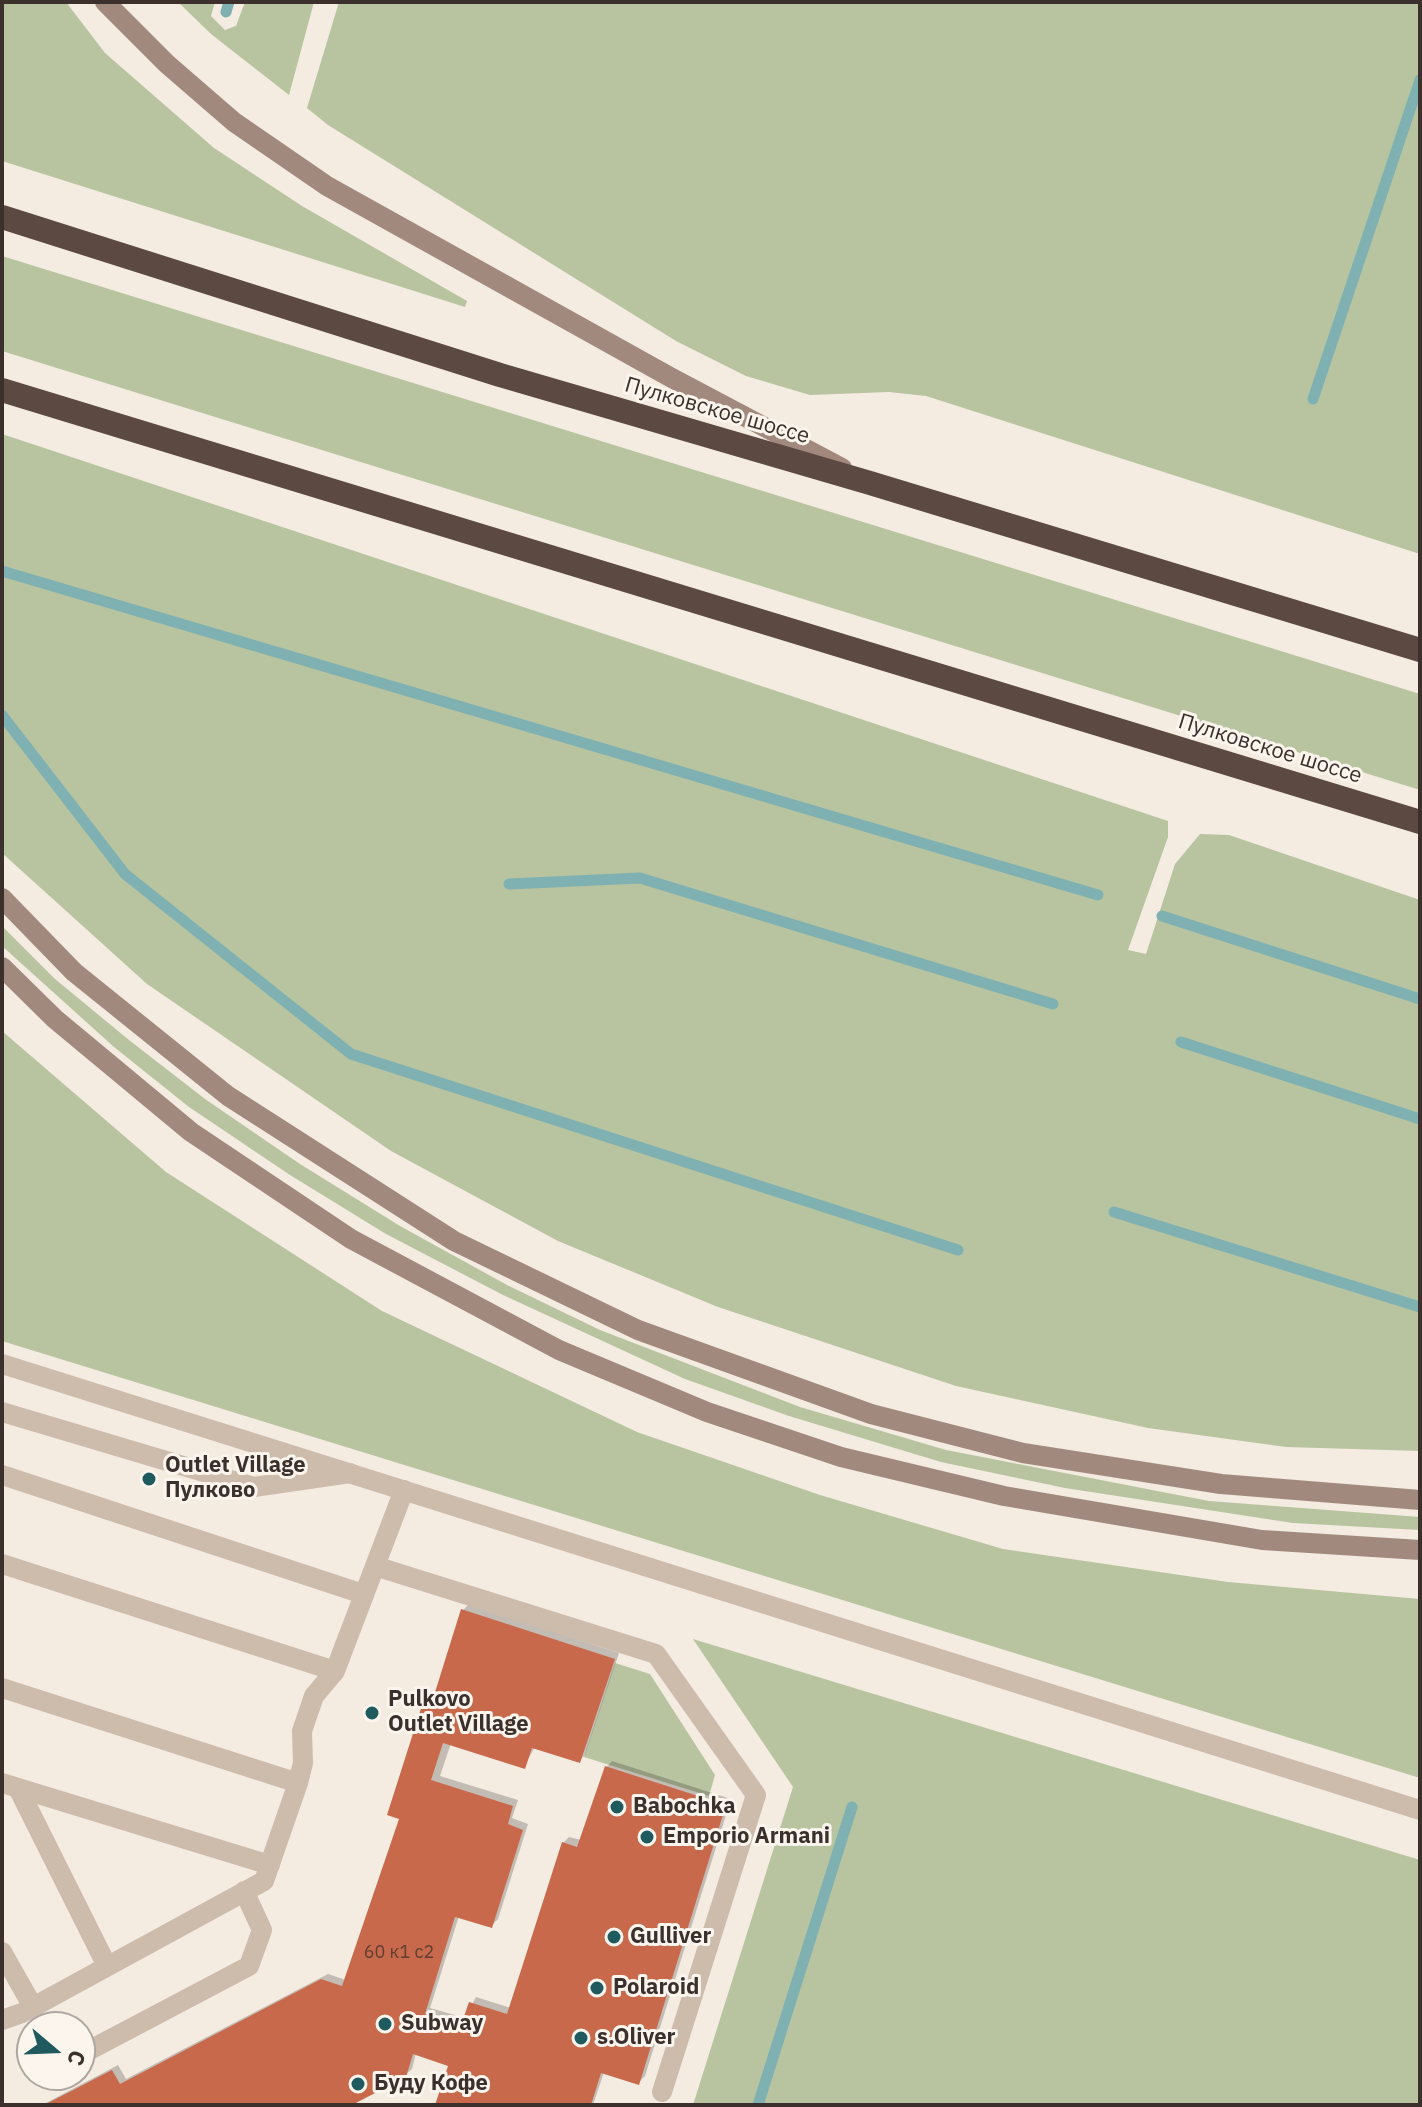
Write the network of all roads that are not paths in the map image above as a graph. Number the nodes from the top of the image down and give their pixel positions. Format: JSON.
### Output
{"nodes":[{"id":1,"x":105,"y":2,"type":"edge"},
{"id":2,"x":2,"y":217,"type":"edge"},
{"id":3,"x":2,"y":390,"type":"edge"},
{"id":4,"x":870,"y":483,"type":"junction"},
{"id":5,"x":1420,"y":650,"type":"edge"},
{"id":6,"x":1420,"y":822,"type":"edge"},
{"id":7,"x":2,"y":898,"type":"edge"},
{"id":8,"x":2,"y":967,"type":"edge"},
{"id":9,"x":2,"y":1364,"type":"edge"},
{"id":10,"x":2,"y":1412,"type":"edge"},
{"id":11,"x":350,"y":1473,"type":"junction"},
{"id":12,"x":2,"y":1475,"type":"edge"},
{"id":13,"x":404,"y":1490,"type":"junction"},
{"id":14,"x":1420,"y":1500,"type":"edge"},
{"id":15,"x":1420,"y":1550,"type":"edge"},
{"id":16,"x":2,"y":1564,"type":"edge"},
{"id":17,"x":378,"y":1567,"type":"junction"},
{"id":18,"x":363,"y":1594,"type":"junction"},
{"id":19,"x":335,"y":1671,"type":"junction"},
{"id":20,"x":2,"y":1688,"type":"edge"},
{"id":21,"x":298,"y":1783,"type":"junction"},
{"id":22,"x":10,"y":1785,"type":"edge"},
{"id":23,"x":1420,"y":1810,"type":"edge"},
{"id":24,"x":270,"y":1865,"type":"junction"},
{"id":25,"x":244,"y":1891,"type":"junction"},
{"id":26,"x":2,"y":1952,"type":"edge"},
{"id":27,"x":107,"y":1966,"type":"junction"},
{"id":28,"x":20,"y":2011,"type":"edge"},
{"id":29,"x":32,"y":2011,"type":"edge"},
{"id":30,"x":96,"y":2047,"type":"edge"},
{"id":31,"x":662,"y":2092,"type":"dead end"}],
"edges":[{"from":1,"to":4,"type":"main road"},
{"from":2,"to":4,"type":"highway","name":"Пулковское шоссе"},
{"from":3,"to":6,"type":"highway","name":"Пулковское шоссе"},
{"from":4,"to":5,"type":"highway","name":"Пулковское шоссе"},
{"from":7,"to":14,"type":"main road"},
{"from":8,"to":15,"type":"main road"},
{"from":9,"to":11,"type":"street"},
{"from":10,"to":11,"type":"street"},
{"from":11,"to":13,"type":"street"},
{"from":12,"to":18,"type":"street"},
{"from":13,"to":17,"type":"street"},
{"from":13,"to":23,"type":"street"},
{"from":16,"to":19,"type":"street"},
{"from":17,"to":18,"type":"street"},
{"from":17,"to":31,"type":"street"},
{"from":18,"to":19,"type":"street"},
{"from":19,"to":21,"type":"street"},
{"from":20,"to":21,"type":"street"},
{"from":21,"to":24,"type":"street"},
{"from":22,"to":24,"type":"street"},
{"from":22,"to":27,"type":"street"},
{"from":24,"to":25,"type":"street"},
{"from":25,"to":27,"type":"street"},
{"from":25,"to":30,"type":"street"},
{"from":26,"to":28,"type":"street"},
{"from":27,"to":29,"type":"street"}]}
